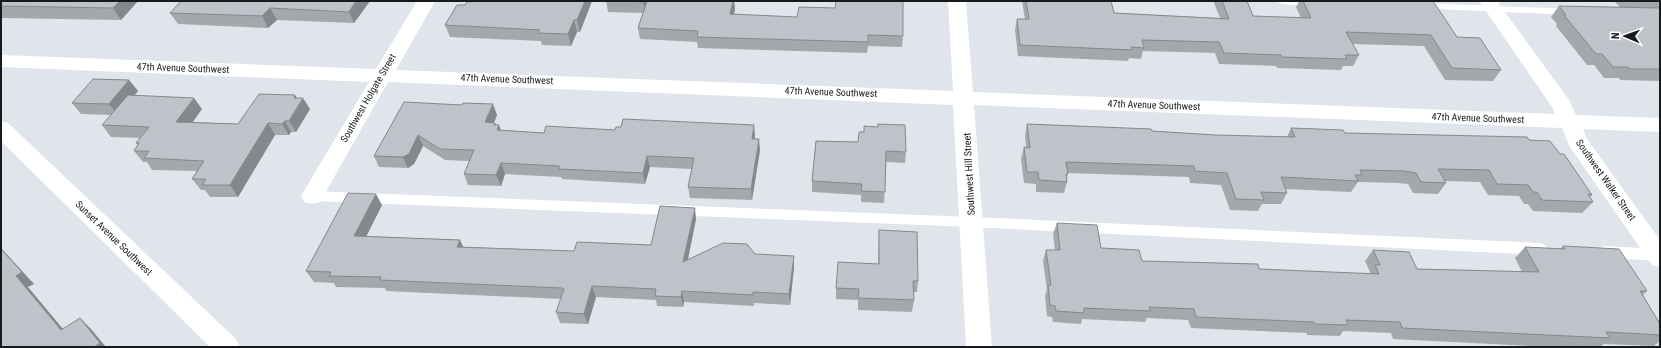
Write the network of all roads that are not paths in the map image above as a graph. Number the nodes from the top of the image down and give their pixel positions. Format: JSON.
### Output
{"nodes":[{"id":1,"x":426,"y":1,"type":"edge"},
{"id":2,"x":957,"y":1,"type":"edge"},
{"id":3,"x":1280,"y":1,"type":"edge"},
{"id":4,"x":1327,"y":3,"type":"edge"},
{"id":5,"x":1491,"y":5,"type":"edge"},
{"id":6,"x":1406,"y":6,"type":"edge"},
{"id":7,"x":1583,"y":12,"type":"edge"},
{"id":8,"x":1,"y":61,"type":"edge"},
{"id":9,"x":381,"y":75,"type":"junction"},
{"id":10,"x":964,"y":97,"type":"junction"},
{"id":11,"x":1569,"y":122,"type":"junction"},
{"id":12,"x":1660,"y":125,"type":"edge"},
{"id":13,"x":1,"y":128,"type":"edge"},
{"id":14,"x":312,"y":196,"type":"joint"},
{"id":15,"x":972,"y":222,"type":"junction"},
{"id":16,"x":1549,"y":249,"type":"edge"},
{"id":17,"x":1589,"y":251,"type":"edge"},
{"id":18,"x":1659,"y":256,"type":"edge"},
{"id":19,"x":227,"y":347,"type":"edge"},
{"id":20,"x":979,"y":347,"type":"edge"}],
"edges":[{"from":1,"to":9,"type":"street","name":"Southwest Holgate Street"},
{"from":2,"to":10,"type":"street","name":"Southwest Hill Street"},
{"from":3,"to":4,"type":"lane"},
{"from":5,"to":6,"type":"lane"},
{"from":5,"to":7,"type":"lane"},
{"from":5,"to":11,"type":"street","name":"Southwest Walker Street"},
{"from":8,"to":9,"type":"street","name":"47th Avenue Southwest"},
{"from":9,"to":10,"type":"street","name":"47th Avenue Southwest"},
{"from":9,"to":14,"type":"street","name":"Southwest Holgate Street"},
{"from":10,"to":11,"type":"street","name":"47th Avenue Southwest"},
{"from":10,"to":15,"type":"street","name":"Southwest Hill Street"},
{"from":11,"to":12,"type":"street","name":"47th Avenue Southwest"},
{"from":11,"to":18,"type":"street","name":"Southwest Walker Street"},
{"from":13,"to":19,"type":"street","name":"Sunset Avenue Southwest"},
{"from":14,"to":15,"type":"lane"},
{"from":15,"to":16,"type":"lane"},
{"from":15,"to":20,"type":"street","name":"Southwest Hill Street"},
{"from":17,"to":18,"type":"lane"}]}
